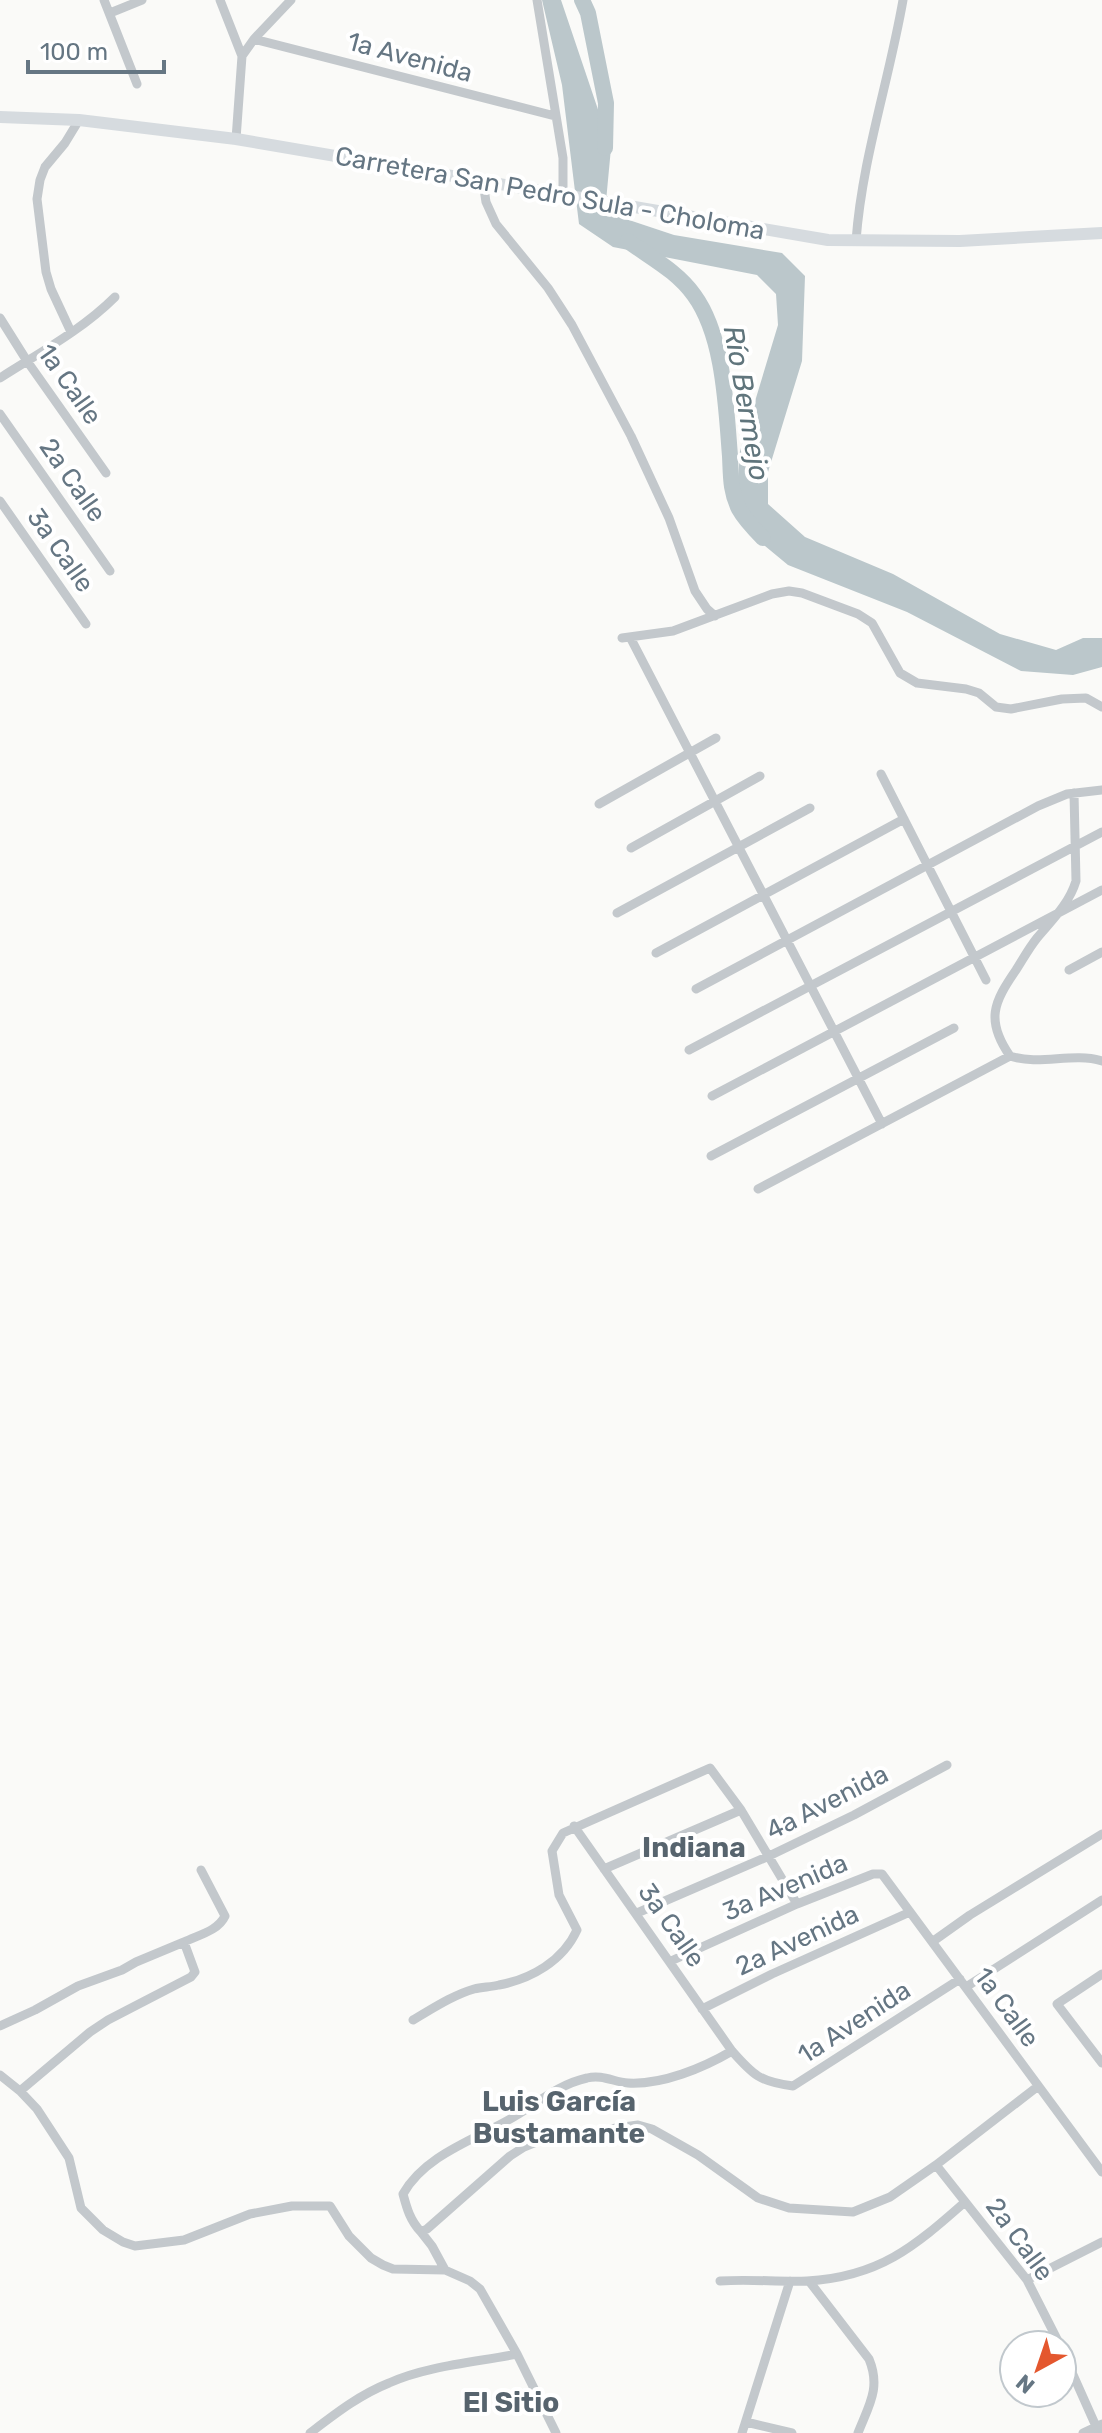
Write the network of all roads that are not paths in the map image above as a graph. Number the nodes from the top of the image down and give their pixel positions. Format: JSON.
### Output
{"nodes":[{"id":1,"x":104,"y":0,"type":"edge"},
{"id":2,"x":142,"y":0,"type":"edge"},
{"id":3,"x":220,"y":0,"type":"edge"},
{"id":4,"x":291,"y":0,"type":"edge"},
{"id":5,"x":537,"y":0,"type":"edge"},
{"id":6,"x":903,"y":0,"type":"edge"},
{"id":7,"x":110,"y":13,"type":"junction"},
{"id":8,"x":254,"y":39,"type":"junction"},
{"id":9,"x":242,"y":56,"type":"junction"},
{"id":10,"x":137,"y":84,"type":"dead end"},
{"id":11,"x":555,"y":116,"type":"junction"},
{"id":12,"x":0,"y":117,"type":"edge"},
{"id":13,"x":79,"y":120,"type":"junction"},
{"id":14,"x":236,"y":139,"type":"junction"},
{"id":15,"x":483,"y":182,"type":"junction"},
{"id":16,"x":566,"y":195,"type":"junction"},
{"id":17,"x":1102,"y":233,"type":"edge"},
{"id":18,"x":856,"y":241,"type":"junction"},
{"id":19,"x":115,"y":297,"type":"dead end"},
{"id":20,"x":0,"y":318,"type":"edge"},
{"id":21,"x":71,"y":332,"type":"junction"},
{"id":22,"x":27,"y":361,"type":"junction"},
{"id":23,"x":0,"y":378,"type":"edge"},
{"id":24,"x":0,"y":414,"type":"edge"},
{"id":25,"x":106,"y":473,"type":"dead end"},
{"id":26,"x":0,"y":501,"type":"edge"},
{"id":27,"x":110,"y":571,"type":"dead end"},
{"id":28,"x":715,"y":616,"type":"junction"},
{"id":29,"x":86,"y":624,"type":"dead end"},
{"id":30,"x":1102,"y":707,"type":"edge"},
{"id":31,"x":716,"y":738,"type":"dead end"},
{"id":32,"x":690,"y":753,"type":"junction"},
{"id":33,"x":881,"y":774,"type":"dead end"},
{"id":34,"x":760,"y":776,"type":"dead end"},
{"id":35,"x":1102,"y":790,"type":"edge"},
{"id":36,"x":1074,"y":793,"type":"junction"},
{"id":37,"x":715,"y":801,"type":"junction"},
{"id":38,"x":599,"y":804,"type":"dead end"},
{"id":39,"x":810,"y":808,"type":"dead end"},
{"id":40,"x":904,"y":819,"type":"junction"},
{"id":41,"x":1102,"y":832,"type":"edge"},
{"id":42,"x":1075,"y":846,"type":"junction"},
{"id":43,"x":739,"y":847,"type":"junction"},
{"id":44,"x":631,"y":848,"type":"dead end"},
{"id":45,"x":927,"y":865,"type":"junction"},
{"id":46,"x":1102,"y":890,"type":"edge"},
{"id":47,"x":764,"y":895,"type":"junction"},
{"id":48,"x":951,"y":912,"type":"junction"},
{"id":49,"x":617,"y":913,"type":"dead end"},
{"id":50,"x":1059,"y":913,"type":"junction"},
{"id":51,"x":787,"y":940,"type":"junction"},
{"id":52,"x":1102,"y":952,"type":"edge"},
{"id":53,"x":656,"y":953,"type":"dead end"},
{"id":54,"x":975,"y":958,"type":"junction"},
{"id":55,"x":1069,"y":970,"type":"dead end"},
{"id":56,"x":986,"y":980,"type":"dead end"},
{"id":57,"x":811,"y":986,"type":"junction"},
{"id":58,"x":696,"y":989,"type":"dead end"},
{"id":59,"x":954,"y":1028,"type":"dead end"},
{"id":60,"x":835,"y":1032,"type":"junction"},
{"id":61,"x":689,"y":1050,"type":"dead end"},
{"id":62,"x":1010,"y":1056,"type":"junction"},
{"id":63,"x":1102,"y":1061,"type":"edge"},
{"id":64,"x":859,"y":1078,"type":"junction"},
{"id":65,"x":712,"y":1096,"type":"dead end"},
{"id":66,"x":882,"y":1124,"type":"junction"},
{"id":67,"x":711,"y":1156,"type":"dead end"},
{"id":68,"x":758,"y":1189,"type":"dead end"},
{"id":69,"x":947,"y":1765,"type":"dead end"},
{"id":70,"x":741,"y":1810,"type":"junction"},
{"id":71,"x":574,"y":1826,"type":"junction"},
{"id":72,"x":1102,"y":1834,"type":"edge"},
{"id":73,"x":769,"y":1856,"type":"junction"},
{"id":74,"x":604,"y":1869,"type":"junction"},
{"id":75,"x":201,"y":1870,"type":"dead end"},
{"id":76,"x":873,"y":1874,"type":"joint"},
{"id":77,"x":1102,"y":1900,"type":"edge"},
{"id":78,"x":797,"y":1904,"type":"junction"},
{"id":79,"x":910,"y":1912,"type":"junction"},
{"id":80,"x":637,"y":1913,"type":"junction"},
{"id":81,"x":184,"y":1942,"type":"junction"},
{"id":82,"x":932,"y":1942,"type":"junction"},
{"id":83,"x":671,"y":1961,"type":"junction"},
{"id":84,"x":1102,"y":1974,"type":"edge"},
{"id":85,"x":963,"y":1983,"type":"junction"},
{"id":86,"x":702,"y":2009,"type":"junction"},
{"id":87,"x":413,"y":2020,"type":"dead end"},
{"id":88,"x":0,"y":2026,"type":"edge"},
{"id":89,"x":732,"y":2051,"type":"junction"},
{"id":90,"x":1102,"y":2063,"type":"edge"},
{"id":91,"x":0,"y":2075,"type":"edge"},
{"id":92,"x":1037,"y":2087,"type":"junction"},
{"id":93,"x":20,"y":2091,"type":"junction"},
{"id":94,"x":936,"y":2165,"type":"junction"},
{"id":95,"x":1102,"y":2172,"type":"edge"},
{"id":96,"x":965,"y":2202,"type":"junction"},
{"id":97,"x":421,"y":2232,"type":"junction"},
{"id":98,"x":1102,"y":2242,"type":"edge"},
{"id":99,"x":445,"y":2270,"type":"junction"},
{"id":100,"x":1027,"y":2280,"type":"junction"},
{"id":101,"x":720,"y":2281,"type":"dead end"},
{"id":102,"x":790,"y":2281,"type":"junction"},
{"id":103,"x":809,"y":2281,"type":"junction"},
{"id":104,"x":1052,"y":2329,"type":"edge"},
{"id":105,"x":517,"y":2354,"type":"junction"},
{"id":106,"x":1078,"y":2384,"type":"edge"},
{"id":107,"x":746,"y":2422,"type":"junction"},
{"id":108,"x":1099,"y":2428,"type":"edge"},
{"id":109,"x":310,"y":2433,"type":"edge"},
{"id":110,"x":556,"y":2433,"type":"edge"},
{"id":111,"x":742,"y":2433,"type":"edge"},
{"id":112,"x":792,"y":2433,"type":"edge"},
{"id":113,"x":858,"y":2433,"type":"edge"},
{"id":114,"x":1083,"y":2433,"type":"edge"}],
"edges":[{"from":1,"to":7,"type":"street"},
{"from":2,"to":7,"type":"street"},
{"from":3,"to":9,"type":"street"},
{"from":4,"to":8,"type":"street"},
{"from":5,"to":11,"type":"street"},
{"from":6,"to":18,"type":"street"},
{"from":7,"to":10,"type":"street"},
{"from":8,"to":9,"type":"street"},
{"from":8,"to":11,"type":"street","name":"1a Avenida"},
{"from":9,"to":14,"type":"street"},
{"from":11,"to":16,"type":"street"},
{"from":12,"to":13,"type":"main road","name":"Carretera San Pedro Sula - Choloma"},
{"from":13,"to":14,"type":"main road","name":"Carretera San Pedro Sula - Choloma"},
{"from":13,"to":21,"type":"street"},
{"from":14,"to":15,"type":"main road","name":"Carretera San Pedro Sula - Choloma"},
{"from":15,"to":16,"type":"main road","name":"Carretera San Pedro Sula - Choloma"},
{"from":15,"to":28,"type":"street"},
{"from":16,"to":18,"type":"main road","name":"Carretera San Pedro Sula - Choloma"},
{"from":17,"to":18,"type":"main road","name":"Carretera San Pedro Sula - Choloma"},
{"from":19,"to":21,"type":"street"},
{"from":20,"to":22,"type":"street","name":"1a Calle"},
{"from":21,"to":22,"type":"street"},
{"from":22,"to":23,"type":"street"},
{"from":22,"to":25,"type":"street","name":"1a Calle"},
{"from":24,"to":27,"type":"street","name":"2a Calle"},
{"from":26,"to":29,"type":"street","name":"3a Calle"},
{"from":28,"to":30,"type":"street"},
{"from":28,"to":32,"type":"street"},
{"from":31,"to":32,"type":"street"},
{"from":32,"to":37,"type":"street"},
{"from":32,"to":38,"type":"street"},
{"from":33,"to":40,"type":"street"},
{"from":34,"to":37,"type":"street"},
{"from":35,"to":36,"type":"street"},
{"from":36,"to":42,"type":"street"},
{"from":36,"to":45,"type":"street"},
{"from":37,"to":43,"type":"street"},
{"from":37,"to":44,"type":"street"},
{"from":39,"to":43,"type":"street"},
{"from":40,"to":45,"type":"street"},
{"from":40,"to":47,"type":"street"},
{"from":41,"to":42,"type":"street"},
{"from":42,"to":48,"type":"street"},
{"from":42,"to":50,"type":"street"},
{"from":43,"to":47,"type":"street"},
{"from":43,"to":49,"type":"street"},
{"from":45,"to":48,"type":"street"},
{"from":45,"to":51,"type":"street"},
{"from":46,"to":50,"type":"street"},
{"from":47,"to":51,"type":"street"},
{"from":47,"to":53,"type":"street"},
{"from":48,"to":54,"type":"street"},
{"from":48,"to":57,"type":"street"},
{"from":50,"to":54,"type":"street"},
{"from":50,"to":62,"type":"street"},
{"from":51,"to":57,"type":"street"},
{"from":51,"to":58,"type":"street"},
{"from":52,"to":55,"type":"street"},
{"from":54,"to":56,"type":"street"},
{"from":54,"to":60,"type":"street"},
{"from":57,"to":60,"type":"street"},
{"from":57,"to":61,"type":"street"},
{"from":59,"to":64,"type":"street"},
{"from":60,"to":64,"type":"street"},
{"from":60,"to":65,"type":"street"},
{"from":62,"to":63,"type":"street"},
{"from":62,"to":66,"type":"street"},
{"from":64,"to":66,"type":"street"},
{"from":64,"to":67,"type":"street"},
{"from":66,"to":68,"type":"street"},
{"from":69,"to":73,"type":"street","name":"4a Avenida"},
{"from":70,"to":71,"type":"street"},
{"from":70,"to":73,"type":"street"},
{"from":70,"to":74,"type":"street"},
{"from":71,"to":74,"type":"street","name":"3a Calle"},
{"from":71,"to":87,"type":"street"},
{"from":72,"to":82,"type":"street"},
{"from":73,"to":78,"type":"street"},
{"from":73,"to":80,"type":"street","name":"4a Avenida"},
{"from":74,"to":80,"type":"street","name":"3a Calle"},
{"from":75,"to":81,"type":"street"},
{"from":76,"to":78,"type":"street","name":"3a Avenida"},
{"from":76,"to":79,"type":"street","name":"1a Calle"},
{"from":77,"to":85,"type":"street","name":"1a Avenida"},
{"from":78,"to":83,"type":"street","name":"3a Avenida"},
{"from":79,"to":82,"type":"street","name":"1a Calle"},
{"from":79,"to":86,"type":"street","name":"2a Avenida"},
{"from":80,"to":83,"type":"street","name":"3a Calle"},
{"from":81,"to":88,"type":"street"},
{"from":81,"to":93,"type":"street"},
{"from":82,"to":85,"type":"street","name":"1a Calle"},
{"from":83,"to":86,"type":"street","name":"3a Calle"},
{"from":84,"to":90,"type":"street","name":"1a Calle"},
{"from":85,"to":89,"type":"street","name":"1a Avenida"},
{"from":85,"to":92,"type":"street","name":"1a Calle"},
{"from":86,"to":89,"type":"street","name":"3a Calle"},
{"from":89,"to":97,"type":"street"},
{"from":91,"to":93,"type":"street"},
{"from":92,"to":94,"type":"street"},
{"from":92,"to":95,"type":"street","name":"1a Calle"},
{"from":93,"to":99,"type":"street"},
{"from":94,"to":96,"type":"street","name":"2a Calle"},
{"from":94,"to":97,"type":"street"},
{"from":96,"to":100,"type":"street","name":"2a Calle"},
{"from":96,"to":103,"type":"street"},
{"from":97,"to":99,"type":"street"},
{"from":98,"to":100,"type":"street"},
{"from":99,"to":105,"type":"street"},
{"from":100,"to":104,"type":"street","name":"2a Calle"},
{"from":101,"to":102,"type":"street"},
{"from":102,"to":103,"type":"street"},
{"from":102,"to":107,"type":"street"},
{"from":103,"to":113,"type":"street"},
{"from":105,"to":109,"type":"street"},
{"from":105,"to":110,"type":"street"},
{"from":106,"to":108,"type":"street","name":"2a Calle"},
{"from":107,"to":111,"type":"street"},
{"from":107,"to":112,"type":"street"},
{"from":108,"to":114,"type":"street"}]}
